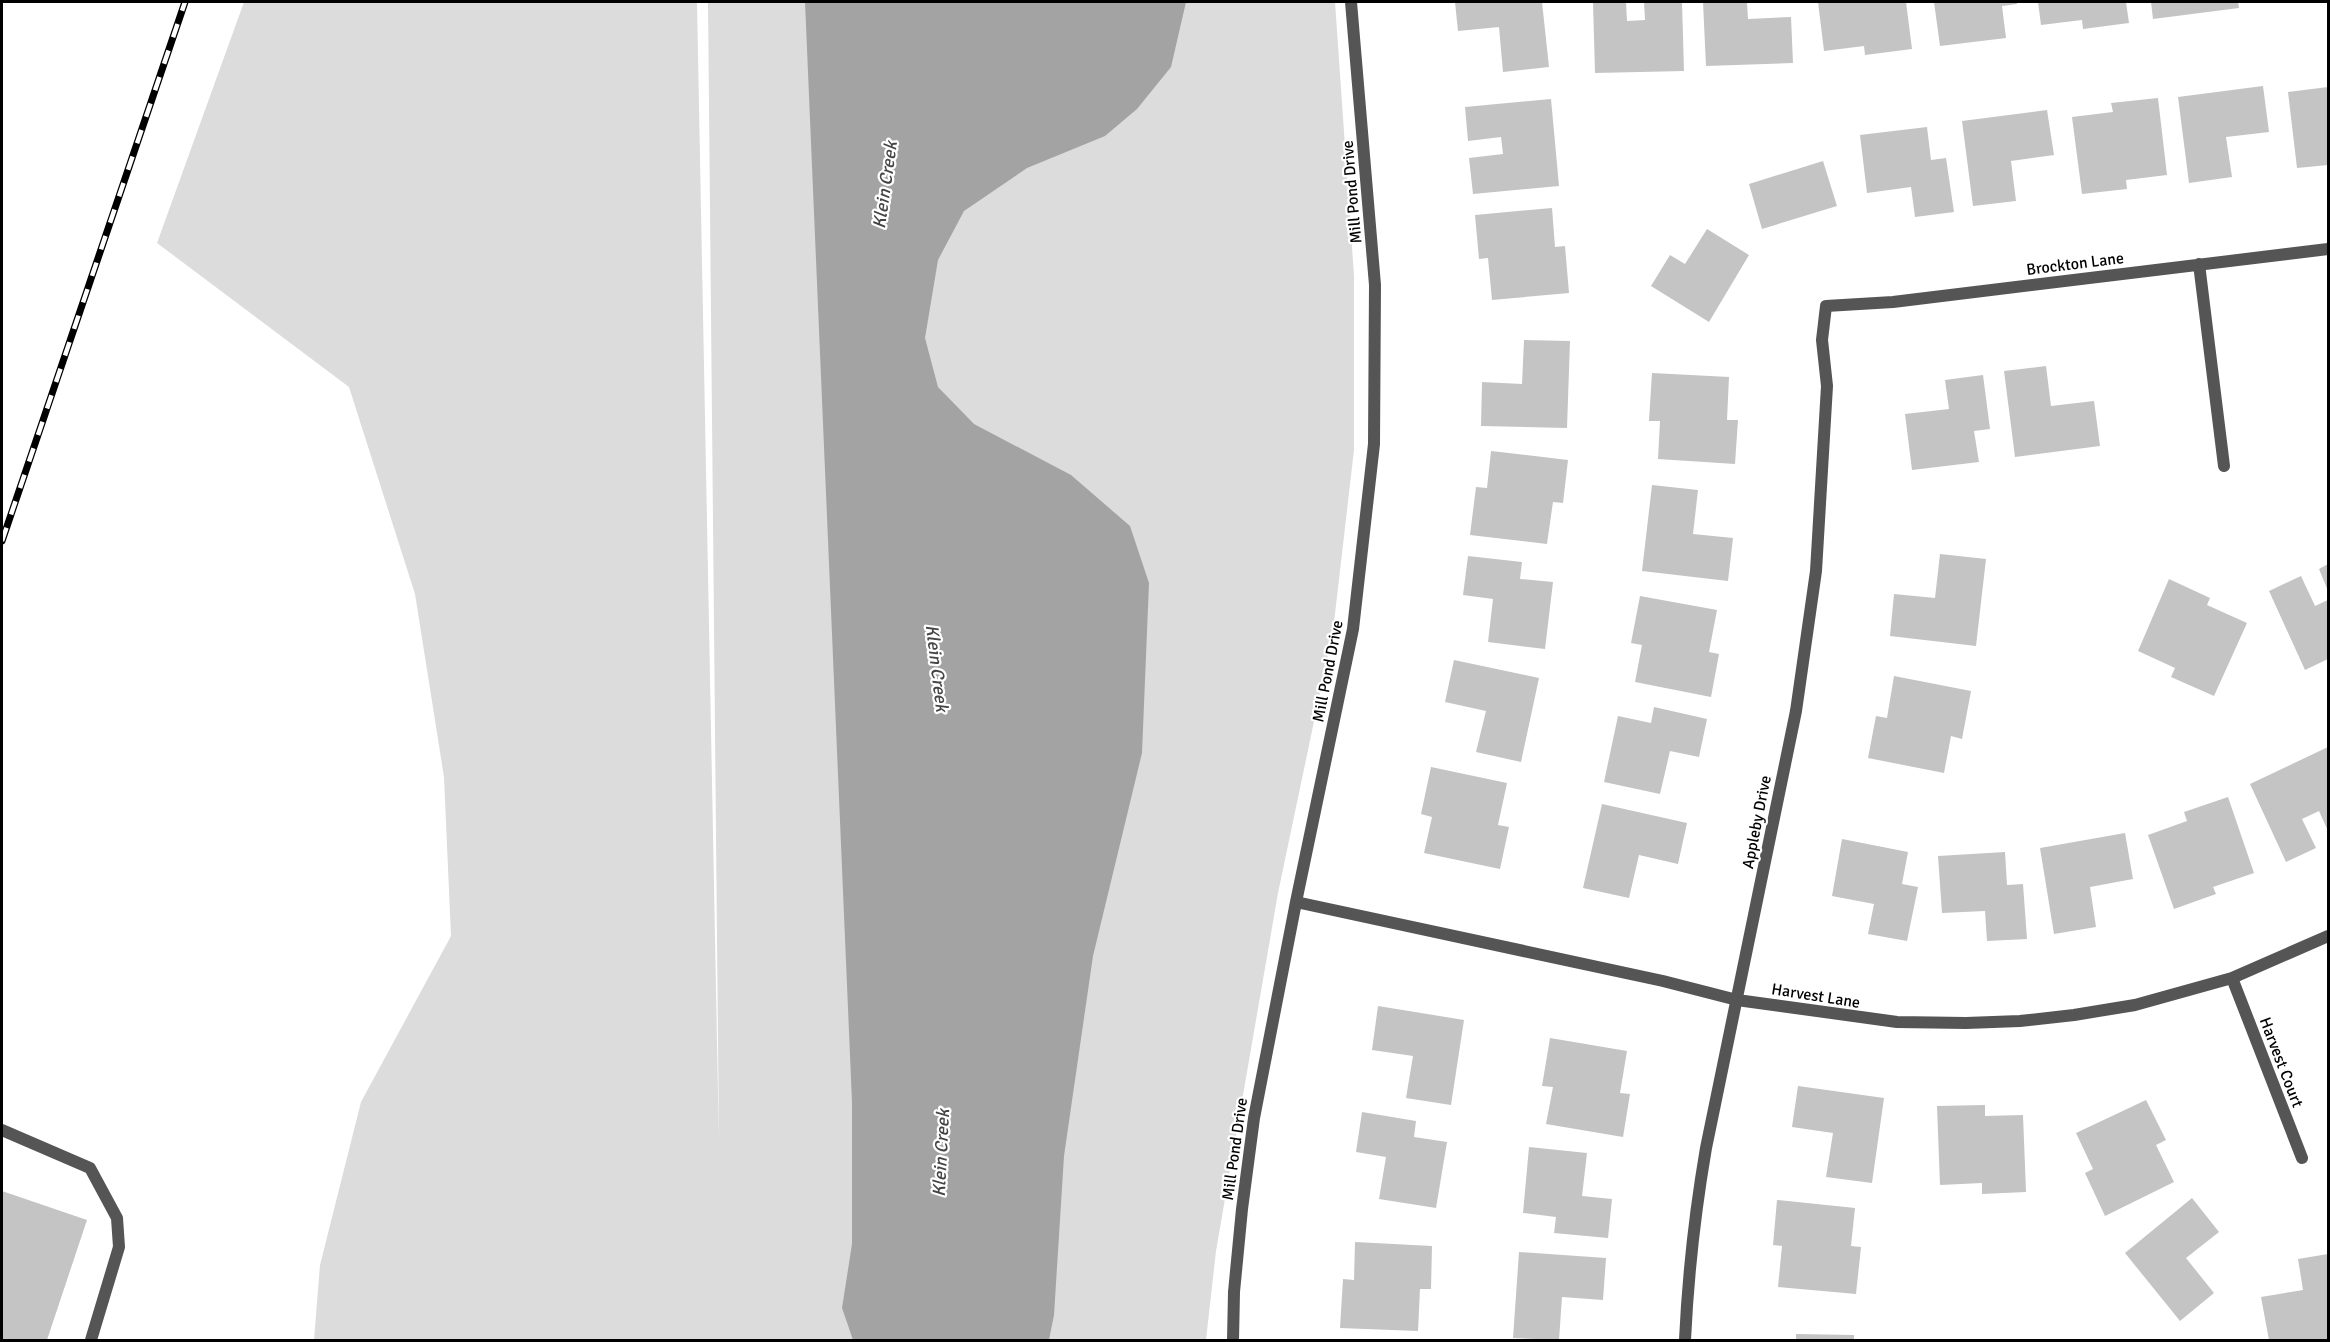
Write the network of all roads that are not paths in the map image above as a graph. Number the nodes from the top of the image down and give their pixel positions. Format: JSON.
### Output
{"nodes":[{"id":1,"x":1351,"y":2,"type":"edge"},
{"id":2,"x":2328,"y":249,"type":"edge"},
{"id":3,"x":2199,"y":264,"type":"junction"},
{"id":4,"x":1826,"y":306,"type":"joint"},
{"id":5,"x":2224,"y":466,"type":"dead end"},
{"id":6,"x":1296,"y":902,"type":"junction"},
{"id":7,"x":2328,"y":936,"type":"edge"},
{"id":8,"x":2232,"y":978,"type":"junction"},
{"id":9,"x":1737,"y":999,"type":"junction"},
{"id":10,"x":2,"y":1130,"type":"edge"},
{"id":11,"x":2302,"y":1158,"type":"dead end"},
{"id":12,"x":91,"y":1341,"type":"edge"},
{"id":13,"x":1233,"y":1341,"type":"edge"},
{"id":14,"x":1685,"y":1341,"type":"edge"}],
"edges":[{"from":1,"to":6,"type":"street","name":"Mill Pond Drive"},
{"from":2,"to":3,"type":"street","name":"Brockton Lane"},
{"from":3,"to":4,"type":"street","name":"Brockton Lane"},
{"from":3,"to":5,"type":"street"},
{"from":4,"to":9,"type":"street","name":"Appleby Drive"},
{"from":6,"to":9,"type":"street","name":"Harvest Lane"},
{"from":6,"to":13,"type":"street","name":"Mill Pond Drive"},
{"from":7,"to":8,"type":"street","name":"Harvest Lane"},
{"from":8,"to":9,"type":"street","name":"Harvest Lane"},
{"from":8,"to":11,"type":"street","name":"Harvest Court"},
{"from":9,"to":14,"type":"street","name":"Appleby Drive"},
{"from":10,"to":12,"type":"street"}]}
